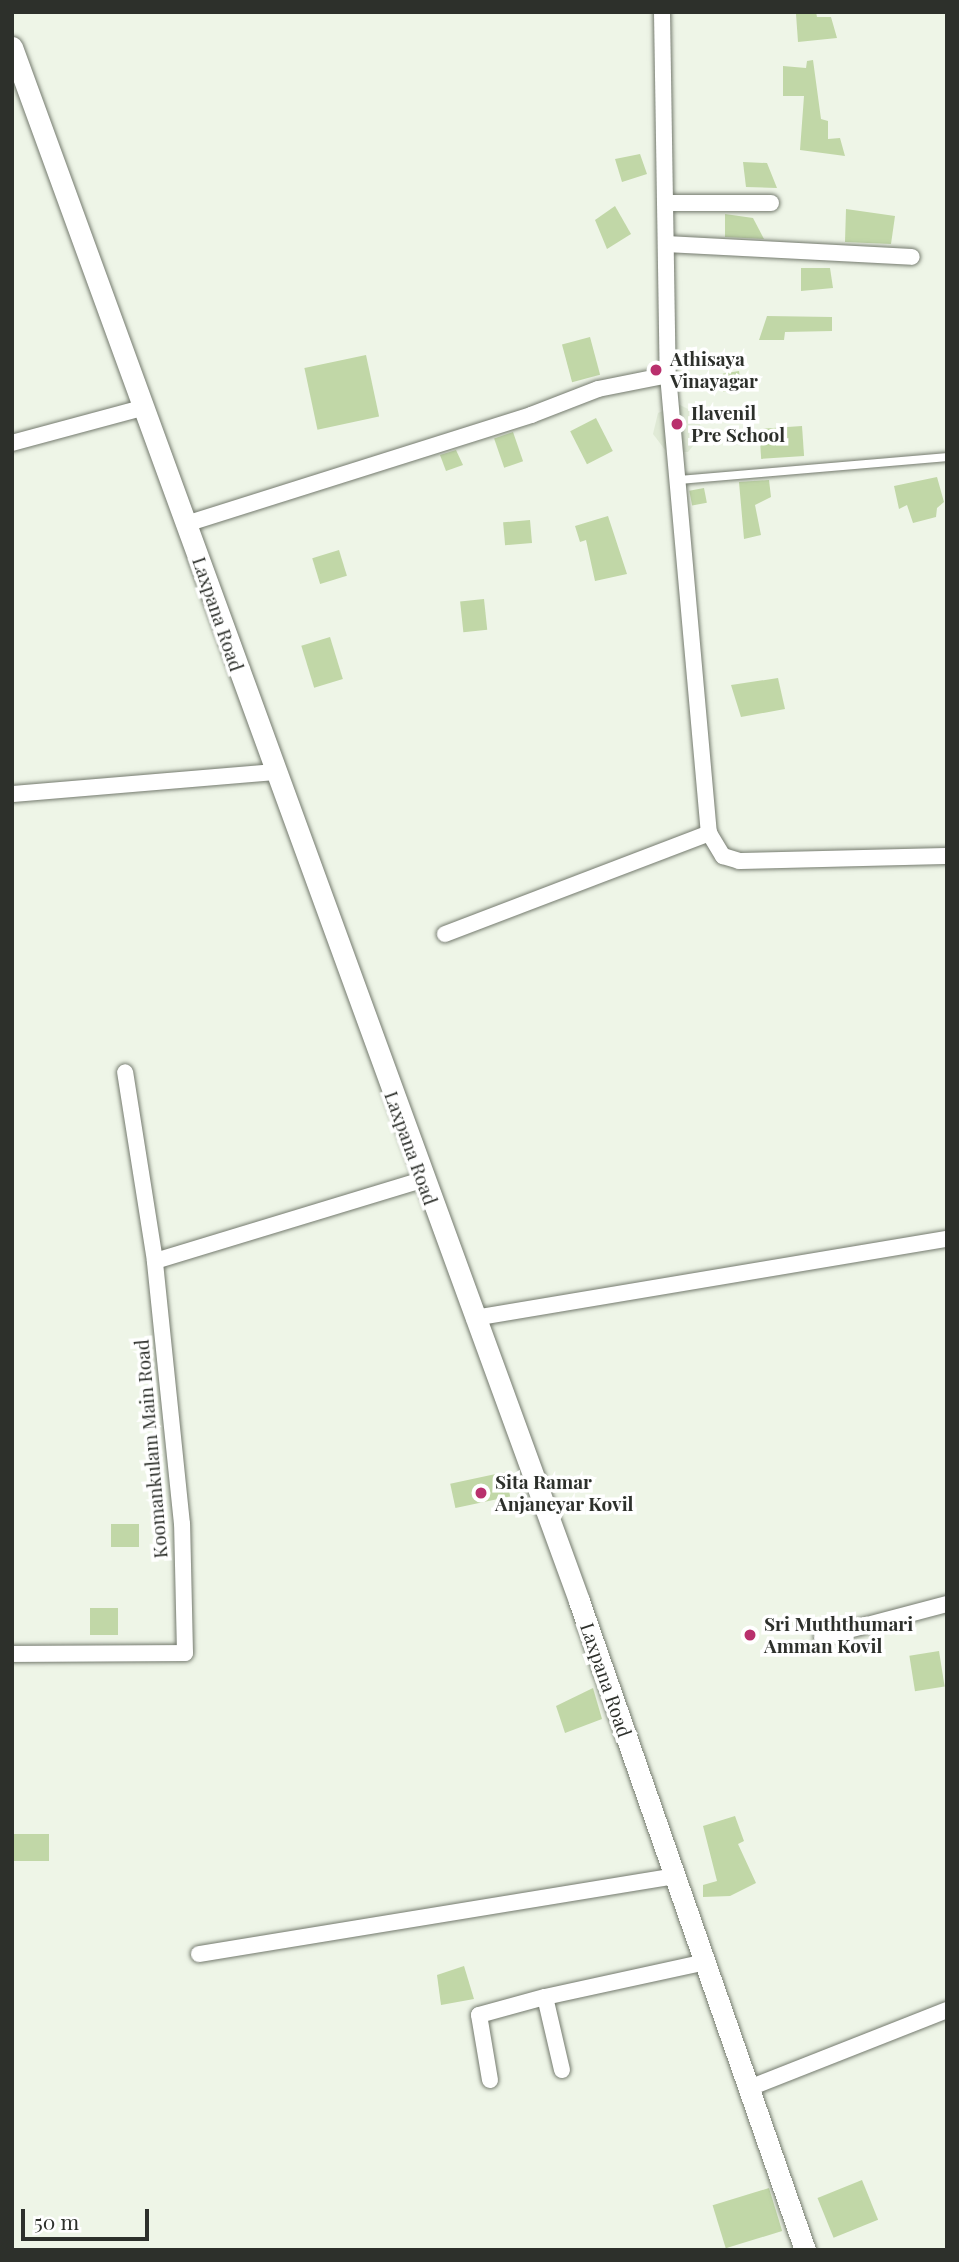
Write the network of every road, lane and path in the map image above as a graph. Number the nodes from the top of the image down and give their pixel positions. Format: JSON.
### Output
{"nodes":[{"id":1,"x":662,"y":12,"type":"edge"},
{"id":2,"x":12,"y":47,"type":"edge"},
{"id":3,"x":665,"y":203,"type":"junction"},
{"id":4,"x":771,"y":203,"type":"dead end"},
{"id":5,"x":666,"y":244,"type":"junction"},
{"id":6,"x":912,"y":257,"type":"dead end"},
{"id":7,"x":668,"y":374,"type":"junction"},
{"id":8,"x":145,"y":407,"type":"junction"},
{"id":9,"x":12,"y":443,"type":"edge"},
{"id":10,"x":947,"y":457,"type":"edge"},
{"id":11,"x":680,"y":480,"type":"junction"},
{"id":12,"x":186,"y":524,"type":"junction"},
{"id":13,"x":273,"y":772,"type":"junction"},
{"id":14,"x":12,"y":794,"type":"edge"},
{"id":15,"x":709,"y":833,"type":"junction"},
{"id":16,"x":947,"y":856,"type":"edge"},
{"id":17,"x":445,"y":933,"type":"dead end"},
{"id":18,"x":125,"y":1072,"type":"dead end"},
{"id":19,"x":422,"y":1180,"type":"junction"},
{"id":20,"x":947,"y":1239,"type":"edge"},
{"id":21,"x":155,"y":1261,"type":"junction"},
{"id":22,"x":474,"y":1318,"type":"junction"},
{"id":23,"x":947,"y":1604,"type":"edge"},
{"id":24,"x":822,"y":1637,"type":"dead end"},
{"id":25,"x":12,"y":1654,"type":"edge"},
{"id":26,"x":675,"y":1876,"type":"junction"},
{"id":27,"x":199,"y":1954,"type":"dead end"},
{"id":28,"x":705,"y":1962,"type":"junction"},
{"id":29,"x":545,"y":1997,"type":"junction"},
{"id":30,"x":947,"y":2010,"type":"edge"},
{"id":31,"x":562,"y":2070,"type":"dead end"},
{"id":32,"x":490,"y":2080,"type":"dead end"},
{"id":33,"x":749,"y":2088,"type":"junction"},
{"id":34,"x":805,"y":2250,"type":"edge"}],
"edges":[{"from":1,"to":3,"type":"street"},
{"from":2,"to":8,"type":"street","name":"Laxpana Road"},
{"from":3,"to":4,"type":"street"},
{"from":3,"to":5,"type":"street"},
{"from":5,"to":6,"type":"street"},
{"from":5,"to":7,"type":"street"},
{"from":7,"to":11,"type":"street"},
{"from":7,"to":12,"type":"street"},
{"from":8,"to":9,"type":"street"},
{"from":8,"to":12,"type":"street","name":"Laxpana Road"},
{"from":10,"to":11,"type":"lane"},
{"from":11,"to":15,"type":"street"},
{"from":12,"to":13,"type":"street","name":"Laxpana Road"},
{"from":13,"to":14,"type":"street"},
{"from":13,"to":19,"type":"street","name":"Laxpana Road"},
{"from":15,"to":16,"type":"street"},
{"from":15,"to":17,"type":"street"},
{"from":18,"to":21,"type":"street","name":"Koomankulam Main Road"},
{"from":19,"to":21,"type":"street"},
{"from":19,"to":22,"type":"street","name":"Laxpana Road"},
{"from":20,"to":22,"type":"street"},
{"from":21,"to":25,"type":"street","name":"Koomankulam Main Road"},
{"from":22,"to":26,"type":"street","name":"Laxpana Road"},
{"from":23,"to":24,"type":"street"},
{"from":26,"to":27,"type":"street"},
{"from":26,"to":28,"type":"street","name":"Laxpana Road"},
{"from":28,"to":29,"type":"street"},
{"from":28,"to":33,"type":"street","name":"Laxpana Road"},
{"from":29,"to":31,"type":"street"},
{"from":29,"to":32,"type":"street"},
{"from":30,"to":33,"type":"street"},
{"from":33,"to":34,"type":"street","name":"Laxpana Road"}]}
